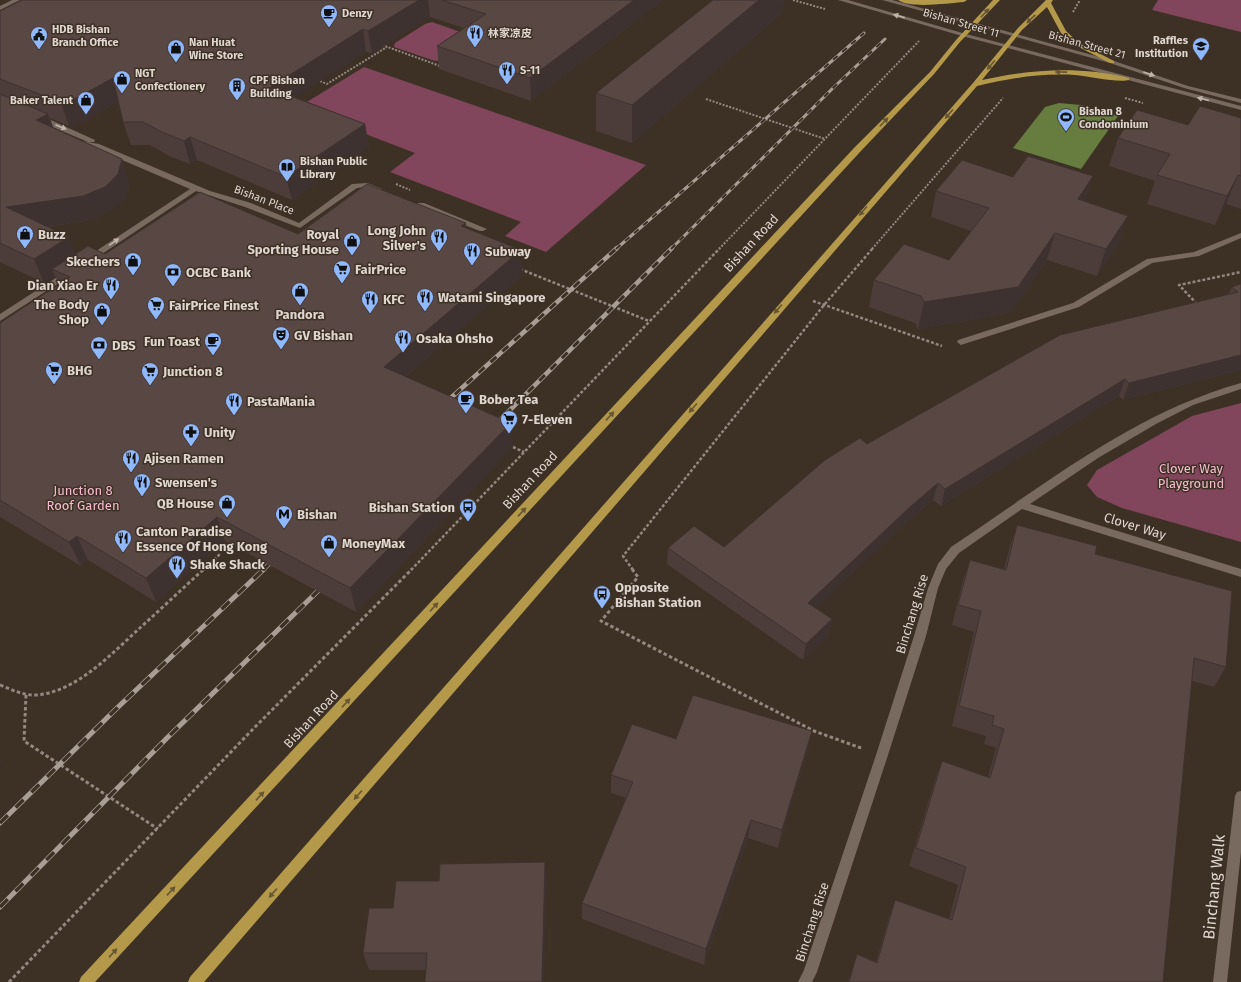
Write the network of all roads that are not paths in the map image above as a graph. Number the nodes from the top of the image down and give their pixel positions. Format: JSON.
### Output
{"nodes":[{"id":1,"x":17,"y":0,"type":"edge"},
{"id":2,"x":841,"y":0,"type":"edge"},
{"id":3,"x":885,"y":0,"type":"edge"},
{"id":4,"x":902,"y":0,"type":"edge"},
{"id":5,"x":964,"y":0,"type":"edge"},
{"id":6,"x":997,"y":0,"type":"edge"},
{"id":7,"x":1049,"y":1,"type":"edge"},
{"id":8,"x":0,"y":8,"type":"edge"},
{"id":9,"x":973,"y":25,"type":"junction"},
{"id":10,"x":964,"y":35,"type":"junction"},
{"id":11,"x":1014,"y":36,"type":"junction"},
{"id":12,"x":1006,"y":46,"type":"junction"},
{"id":13,"x":1112,"y":62,"type":"junction"},
{"id":14,"x":1127,"y":79,"type":"junction"},
{"id":15,"x":975,"y":84,"type":"junction"},
{"id":16,"x":1241,"y":101,"type":"edge"},
{"id":17,"x":1241,"y":108,"type":"edge"},
{"id":18,"x":34,"y":119,"type":"edge"},
{"id":19,"x":196,"y":188,"type":"junction"},
{"id":20,"x":388,"y":193,"type":"edge"},
{"id":21,"x":410,"y":201,"type":"edge"},
{"id":22,"x":483,"y":229,"type":"dead end"},
{"id":23,"x":1241,"y":235,"type":"edge"},
{"id":24,"x":85,"y":262,"type":"edge"},
{"id":25,"x":72,"y":270,"type":"edge"},
{"id":26,"x":0,"y":318,"type":"edge"},
{"id":27,"x":13,"y":320,"type":"edge"},
{"id":28,"x":1,"y":328,"type":"edge"},
{"id":29,"x":961,"y":342,"type":"road end"},
{"id":30,"x":1241,"y":386,"type":"edge"},
{"id":31,"x":1021,"y":505,"type":"junction"},
{"id":32,"x":1241,"y":573,"type":"edge"},
{"id":33,"x":1241,"y":796,"type":"edge"},
{"id":34,"x":86,"y":982,"type":"edge"},
{"id":35,"x":195,"y":982,"type":"edge"},
{"id":36,"x":805,"y":982,"type":"edge"},
{"id":37,"x":1220,"y":982,"type":"edge"}],
"edges":[{"from":1,"to":8,"type":"street"},
{"from":10,"to":2,"type":"street","name":"Bishan Street 11","one_way":true},
{"from":3,"to":9,"type":"street","name":"Bishan Street 11"},
{"from":4,"to":5,"type":"main road"},
{"from":9,"to":6,"type":"main road","name":"Bishan Road","one_way":true},
{"from":7,"to":11,"type":"main road","one_way":true},
{"from":7,"to":13,"type":"main road"},
{"from":9,"to":10,"type":"main road","name":"Bishan Road"},
{"from":9,"to":11,"type":"street","name":"Bishan Street 21"},
{"from":10,"to":12,"type":"street","name":"Bishan Street 11"},
{"from":34,"to":10,"type":"main road","name":"Bishan Road","one_way":true},
{"from":11,"to":12,"type":"main road"},
{"from":11,"to":13,"type":"street","name":"Bishan Street 21"},
{"from":12,"to":14,"type":"street","name":"Bishan Street 21"},
{"from":12,"to":15,"type":"main road","one_way":true},
{"from":13,"to":16,"type":"street","name":"Bishan Street 21","one_way":true},
{"from":14,"to":15,"type":"main road","one_way":true},
{"from":17,"to":14,"type":"street","name":"Bishan Street 21","one_way":true},
{"from":15,"to":35,"type":"main road","one_way":true},
{"from":18,"to":19,"type":"street","name":"Bishan Place"},
{"from":19,"to":20,"type":"street","name":"Bishan Place"},
{"from":24,"to":19,"type":"street","one_way":true},
{"from":21,"to":22,"type":"street"},
{"from":23,"to":29,"type":"street"},
{"from":25,"to":26,"type":"street"},
{"from":27,"to":28,"type":"street"},
{"from":30,"to":31,"type":"street","name":"Binchang Rise"},
{"from":31,"to":32,"type":"street","name":"Clover Way"},
{"from":31,"to":36,"type":"street","name":"Binchang Rise"},
{"from":33,"to":37,"type":"street","name":"Binchang Walk"}]}
